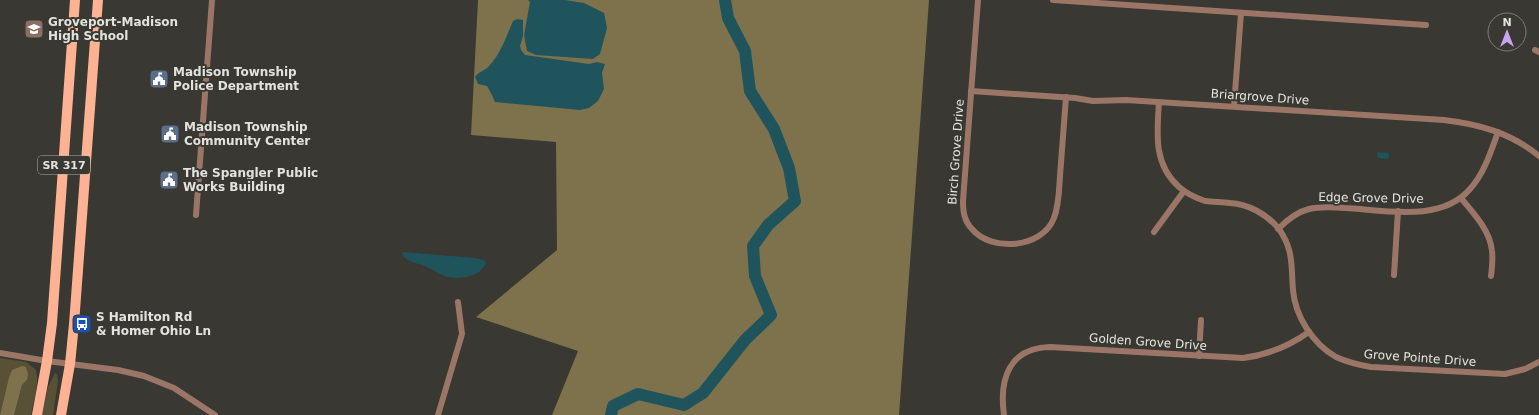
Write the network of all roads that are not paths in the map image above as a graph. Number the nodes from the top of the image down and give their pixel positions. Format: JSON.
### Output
{"nodes":[{"id":1,"x":75,"y":0,"type":"edge"},
{"id":2,"x":98,"y":0,"type":"edge"},
{"id":3,"x":212,"y":0,"type":"edge"},
{"id":4,"x":978,"y":0,"type":"edge"},
{"id":5,"x":1053,"y":0,"type":"edge"},
{"id":6,"x":1241,"y":13,"type":"junction"},
{"id":7,"x":1426,"y":25,"type":"dead end"},
{"id":8,"x":971,"y":91,"type":"junction"},
{"id":9,"x":1066,"y":97,"type":"junction"},
{"id":10,"x":1159,"y":102,"type":"junction"},
{"id":11,"x":1234,"y":106,"type":"junction"},
{"id":12,"x":1498,"y":132,"type":"junction"},
{"id":13,"x":1539,"y":156,"type":"edge"},
{"id":14,"x":1184,"y":191,"type":"junction"},
{"id":15,"x":1461,"y":198,"type":"junction"},
{"id":16,"x":1398,"y":211,"type":"junction"},
{"id":17,"x":196,"y":215,"type":"dead end"},
{"id":18,"x":1278,"y":228,"type":"junction"},
{"id":19,"x":1154,"y":232,"type":"dead end"},
{"id":20,"x":1394,"y":275,"type":"dead end"},
{"id":21,"x":1491,"y":276,"type":"dead end"},
{"id":22,"x":458,"y":302,"type":"dead end"},
{"id":23,"x":1201,"y":320,"type":"dead end"},
{"id":24,"x":1309,"y":332,"type":"junction"},
{"id":25,"x":0,"y":353,"type":"edge"},
{"id":26,"x":1199,"y":356,"type":"junction"},
{"id":27,"x":47,"y":361,"type":"junction"},
{"id":28,"x":1539,"y":362,"type":"edge"},
{"id":29,"x":70,"y":364,"type":"junction"},
{"id":30,"x":37,"y":415,"type":"edge"},
{"id":31,"x":60,"y":415,"type":"edge"},
{"id":32,"x":215,"y":415,"type":"edge"},
{"id":33,"x":438,"y":415,"type":"edge"},
{"id":34,"x":1004,"y":415,"type":"edge"}],
"edges":[{"from":1,"to":27,"type":"main road","number":"SR 317"},
{"from":2,"to":29,"type":"main road","number":"SR 317"},
{"from":3,"to":17,"type":"street"},
{"from":4,"to":8,"type":"street","name":"Birch Grove Drive"},
{"from":5,"to":6,"type":"street"},
{"from":6,"to":7,"type":"street"},
{"from":6,"to":11,"type":"street"},
{"from":8,"to":9,"type":"street","name":"Briargrove Drive"},
{"from":8,"to":9,"type":"street","name":"Birch Grove Drive"},
{"from":9,"to":10,"type":"street","name":"Briargrove Drive"},
{"from":10,"to":11,"type":"street","name":"Briargrove Drive"},
{"from":10,"to":14,"type":"street","name":"Grove Pointe Drive"},
{"from":11,"to":12,"type":"street","name":"Briargrove Drive"},
{"from":12,"to":13,"type":"street","name":"Briargrove Drive"},
{"from":12,"to":15,"type":"street","name":"Edge Grove Drive"},
{"from":14,"to":18,"type":"street","name":"Grove Pointe Drive"},
{"from":14,"to":19,"type":"street"},
{"from":15,"to":16,"type":"street","name":"Edge Grove Drive"},
{"from":15,"to":21,"type":"street"},
{"from":16,"to":18,"type":"street","name":"Edge Grove Drive"},
{"from":16,"to":20,"type":"street"},
{"from":18,"to":24,"type":"street","name":"Grove Pointe Drive"},
{"from":22,"to":33,"type":"street"},
{"from":23,"to":26,"type":"street"},
{"from":24,"to":26,"type":"street","name":"Golden Grove Drive"},
{"from":24,"to":28,"type":"street","name":"Grove Pointe Drive"},
{"from":25,"to":27,"type":"street"},
{"from":26,"to":34,"type":"street","name":"Golden Grove Drive"},
{"from":27,"to":29,"type":"street"},
{"from":27,"to":30,"type":"main road","number":"SR 317"},
{"from":29,"to":31,"type":"main road","number":"SR 317"},
{"from":29,"to":32,"type":"street"}]}
